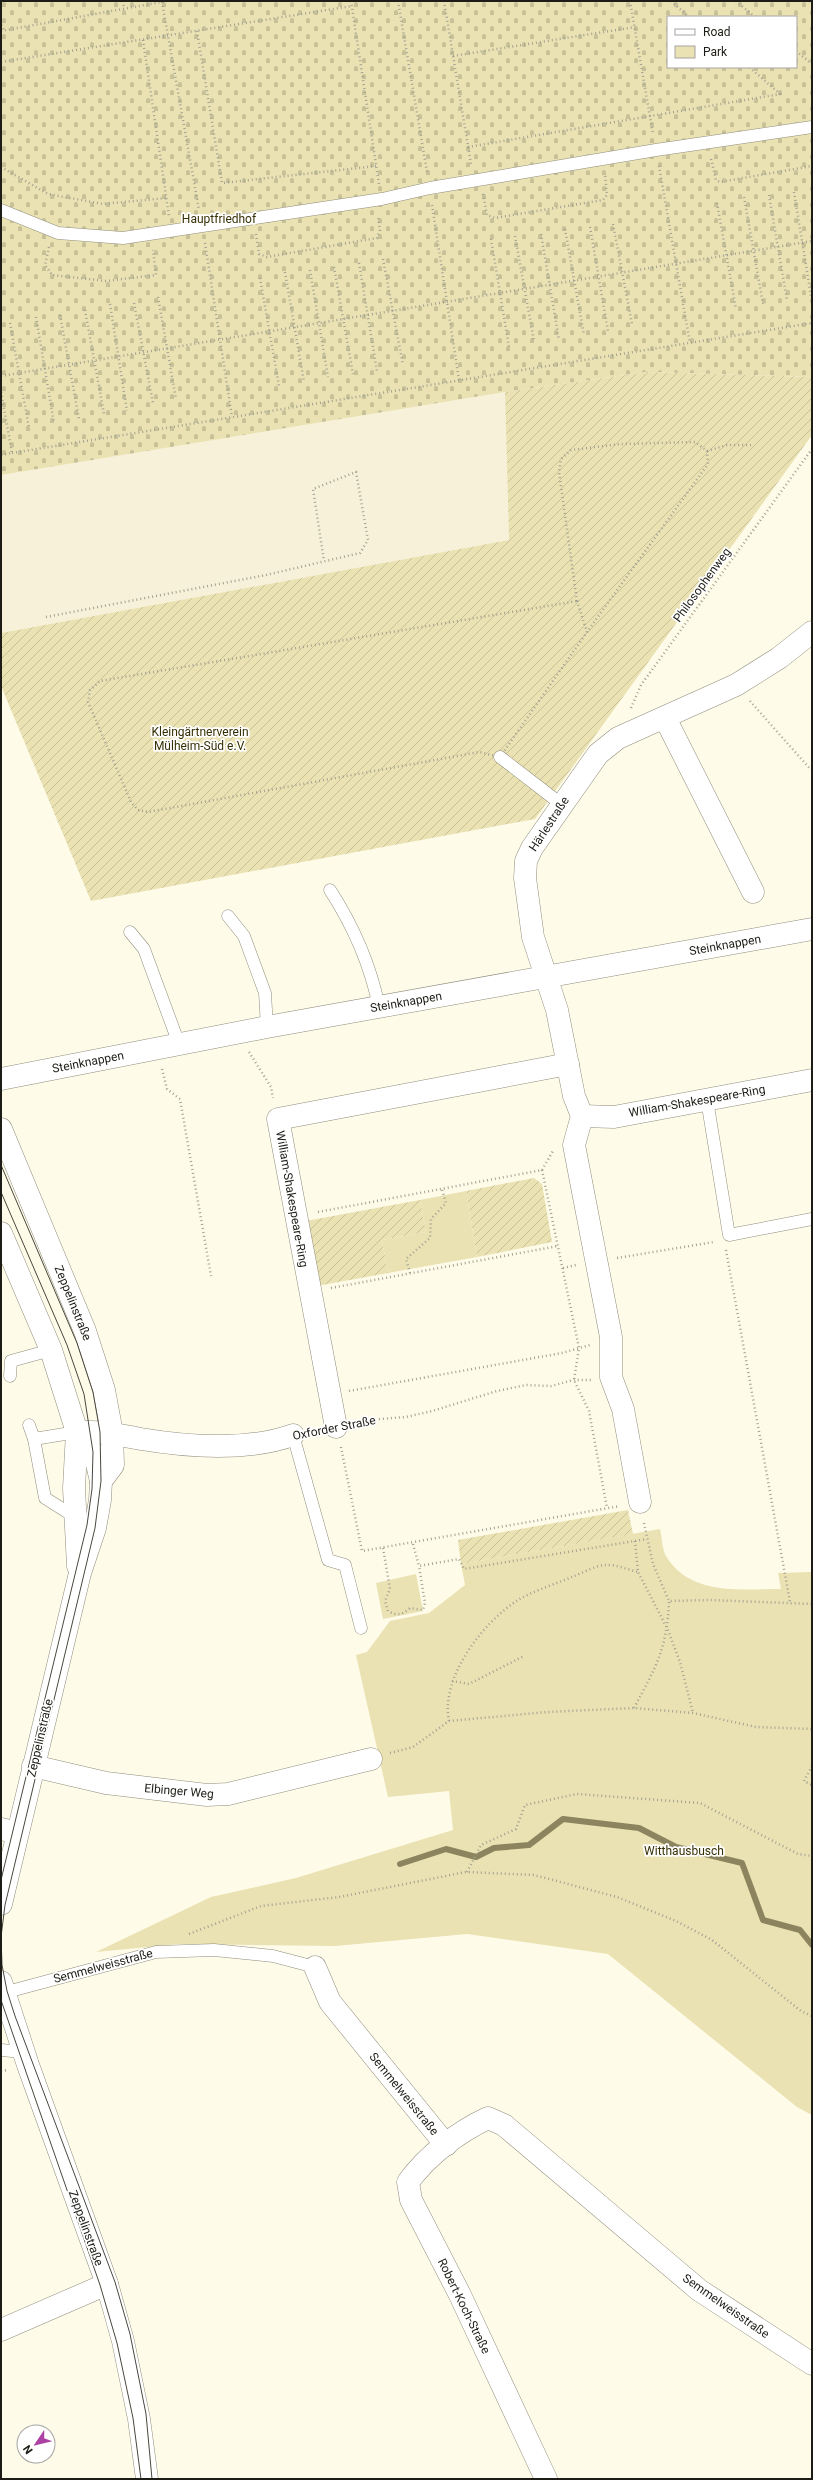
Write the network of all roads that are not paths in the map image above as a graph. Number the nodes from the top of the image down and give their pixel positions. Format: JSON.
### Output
{"nodes":[{"id":1,"x":812,"y":127,"type":"edge"},
{"id":2,"x":1,"y":210,"type":"edge"},
{"id":3,"x":812,"y":632,"type":"edge"},
{"id":4,"x":665,"y":718,"type":"junction"},
{"id":5,"x":500,"y":757,"type":"road end"},
{"id":6,"x":561,"y":804,"type":"junction"},
{"id":7,"x":330,"y":890,"type":"dead end"},
{"id":8,"x":752,"y":892,"type":"dead end"},
{"id":9,"x":228,"y":916,"type":"dead end"},
{"id":10,"x":812,"y":929,"type":"edge"},
{"id":11,"x":130,"y":932,"type":"dead end"},
{"id":12,"x":546,"y":977,"type":"junction"},
{"id":13,"x":379,"y":1007,"type":"junction"},
{"id":14,"x":267,"y":1027,"type":"junction"},
{"id":15,"x":179,"y":1044,"type":"junction"},
{"id":16,"x":568,"y":1064,"type":"junction"},
{"id":17,"x":1,"y":1078,"type":"edge"},
{"id":18,"x":812,"y":1080,"type":"edge"},
{"id":19,"x":707,"y":1100,"type":"junction"},
{"id":20,"x":582,"y":1116,"type":"junction"},
{"id":21,"x":1,"y":1129,"type":"edge"},
{"id":22,"x":812,"y":1219,"type":"edge"},
{"id":23,"x":1,"y":1233,"type":"edge"},
{"id":24,"x":51,"y":1350,"type":"junction"},
{"id":25,"x":10,"y":1376,"type":"dead end"},
{"id":26,"x":29,"y":1425,"type":"dead end"},
{"id":27,"x":336,"y":1427,"type":"road end"},
{"id":28,"x":77,"y":1432,"type":"junction"},
{"id":29,"x":112,"y":1433,"type":"junction"},
{"id":30,"x":293,"y":1435,"type":"joint"},
{"id":31,"x":34,"y":1439,"type":"junction"},
{"id":32,"x":101,"y":1481,"type":"junction"},
{"id":33,"x":640,"y":1502,"type":"road end"},
{"id":34,"x":75,"y":1518,"type":"junction"},
{"id":35,"x":80,"y":1573,"type":"junction"},
{"id":36,"x":361,"y":1628,"type":"dead end"},
{"id":37,"x":371,"y":1759,"type":"road end"},
{"id":38,"x":33,"y":1766,"type":"junction"},
{"id":39,"x":9,"y":1831,"type":"edge"},
{"id":40,"x":1,"y":1904,"type":"edge"},
{"id":41,"x":315,"y":1967,"type":"joint"},
{"id":42,"x":2,"y":1988,"type":"edge"},
{"id":43,"x":1,"y":2050,"type":"edge"},
{"id":44,"x":23,"y":2052,"type":"junction"},
{"id":45,"x":446,"y":2145,"type":"junction"},
{"id":46,"x":107,"y":2284,"type":"junction"},
{"id":47,"x":1,"y":2330,"type":"edge"},
{"id":48,"x":812,"y":2364,"type":"edge"},
{"id":49,"x":147,"y":2479,"type":"edge"},
{"id":50,"x":546,"y":2479,"type":"edge"}],
"edges":[{"from":1,"to":2,"type":"lane"},
{"from":3,"to":4,"type":"street","name":"Härlestraße"},
{"from":4,"to":6,"type":"street","name":"Härlestraße"},
{"from":4,"to":8,"type":"street"},
{"from":5,"to":6,"type":"lane"},
{"from":6,"to":12,"type":"street","name":"Härlestraße"},
{"from":7,"to":13,"type":"lane"},
{"from":9,"to":14,"type":"lane"},
{"from":10,"to":12,"type":"street","name":"Steinknappen"},
{"from":11,"to":15,"type":"lane"},
{"from":12,"to":13,"type":"street","name":"Steinknappen"},
{"from":12,"to":16,"type":"street"},
{"from":13,"to":14,"type":"street","name":"Steinknappen"},
{"from":14,"to":15,"type":"street","name":"Steinknappen"},
{"from":15,"to":17,"type":"street","name":"Steinknappen"},
{"from":16,"to":20,"type":"street"},
{"from":16,"to":27,"type":"street","name":"William-Shakespeare-Ring"},
{"from":18,"to":19,"type":"street","name":"William-Shakespeare-Ring"},
{"from":19,"to":20,"type":"street","name":"William-Shakespeare-Ring"},
{"from":19,"to":22,"type":"lane"},
{"from":20,"to":33,"type":"street"},
{"from":21,"to":29,"type":"street","name":"Zeppelinstraße"},
{"from":23,"to":24,"type":"street","name":"Zeppelinstraße"},
{"from":24,"to":25,"type":"lane"},
{"from":24,"to":28,"type":"street","name":"Zeppelinstraße"},
{"from":26,"to":31,"type":"lane"},
{"from":28,"to":29,"type":"street","name":"Oxforder Straße"},
{"from":28,"to":31,"type":"lane"},
{"from":28,"to":32,"type":"street","name":"Zeppelinstraße"},
{"from":28,"to":34,"type":"street","name":"Zeppelinstraße"},
{"from":29,"to":30,"type":"street","name":"Oxforder Straße"},
{"from":29,"to":32,"type":"street","name":"Zeppelinstraße"},
{"from":30,"to":36,"type":"lane"},
{"from":31,"to":34,"type":"lane"},
{"from":32,"to":35,"type":"street","name":"Zeppelinstraße"},
{"from":34,"to":35,"type":"street","name":"Zeppelinstraße"},
{"from":35,"to":38,"type":"street","name":"Zeppelinstraße"},
{"from":37,"to":38,"type":"street","name":"Elbinger Weg"},
{"from":38,"to":39,"type":"street","name":"Zeppelinstraße"},
{"from":39,"to":40,"type":"street","name":"Zeppelinstraße"},
{"from":41,"to":42,"type":"lane","name":"Semmelweisstraße"},
{"from":41,"to":45,"type":"street","name":"Semmelweisstraße"},
{"from":42,"to":44,"type":"street","name":"Zeppelinstraße"},
{"from":43,"to":44,"type":"lane"},
{"from":44,"to":46,"type":"street","name":"Zeppelinstraße"},
{"from":45,"to":48,"type":"street","name":"Semmelweisstraße"},
{"from":45,"to":50,"type":"street","name":"Robert-Koch-Straße"},
{"from":46,"to":47,"type":"street"},
{"from":46,"to":49,"type":"street","name":"Zeppelinstraße"}]}
